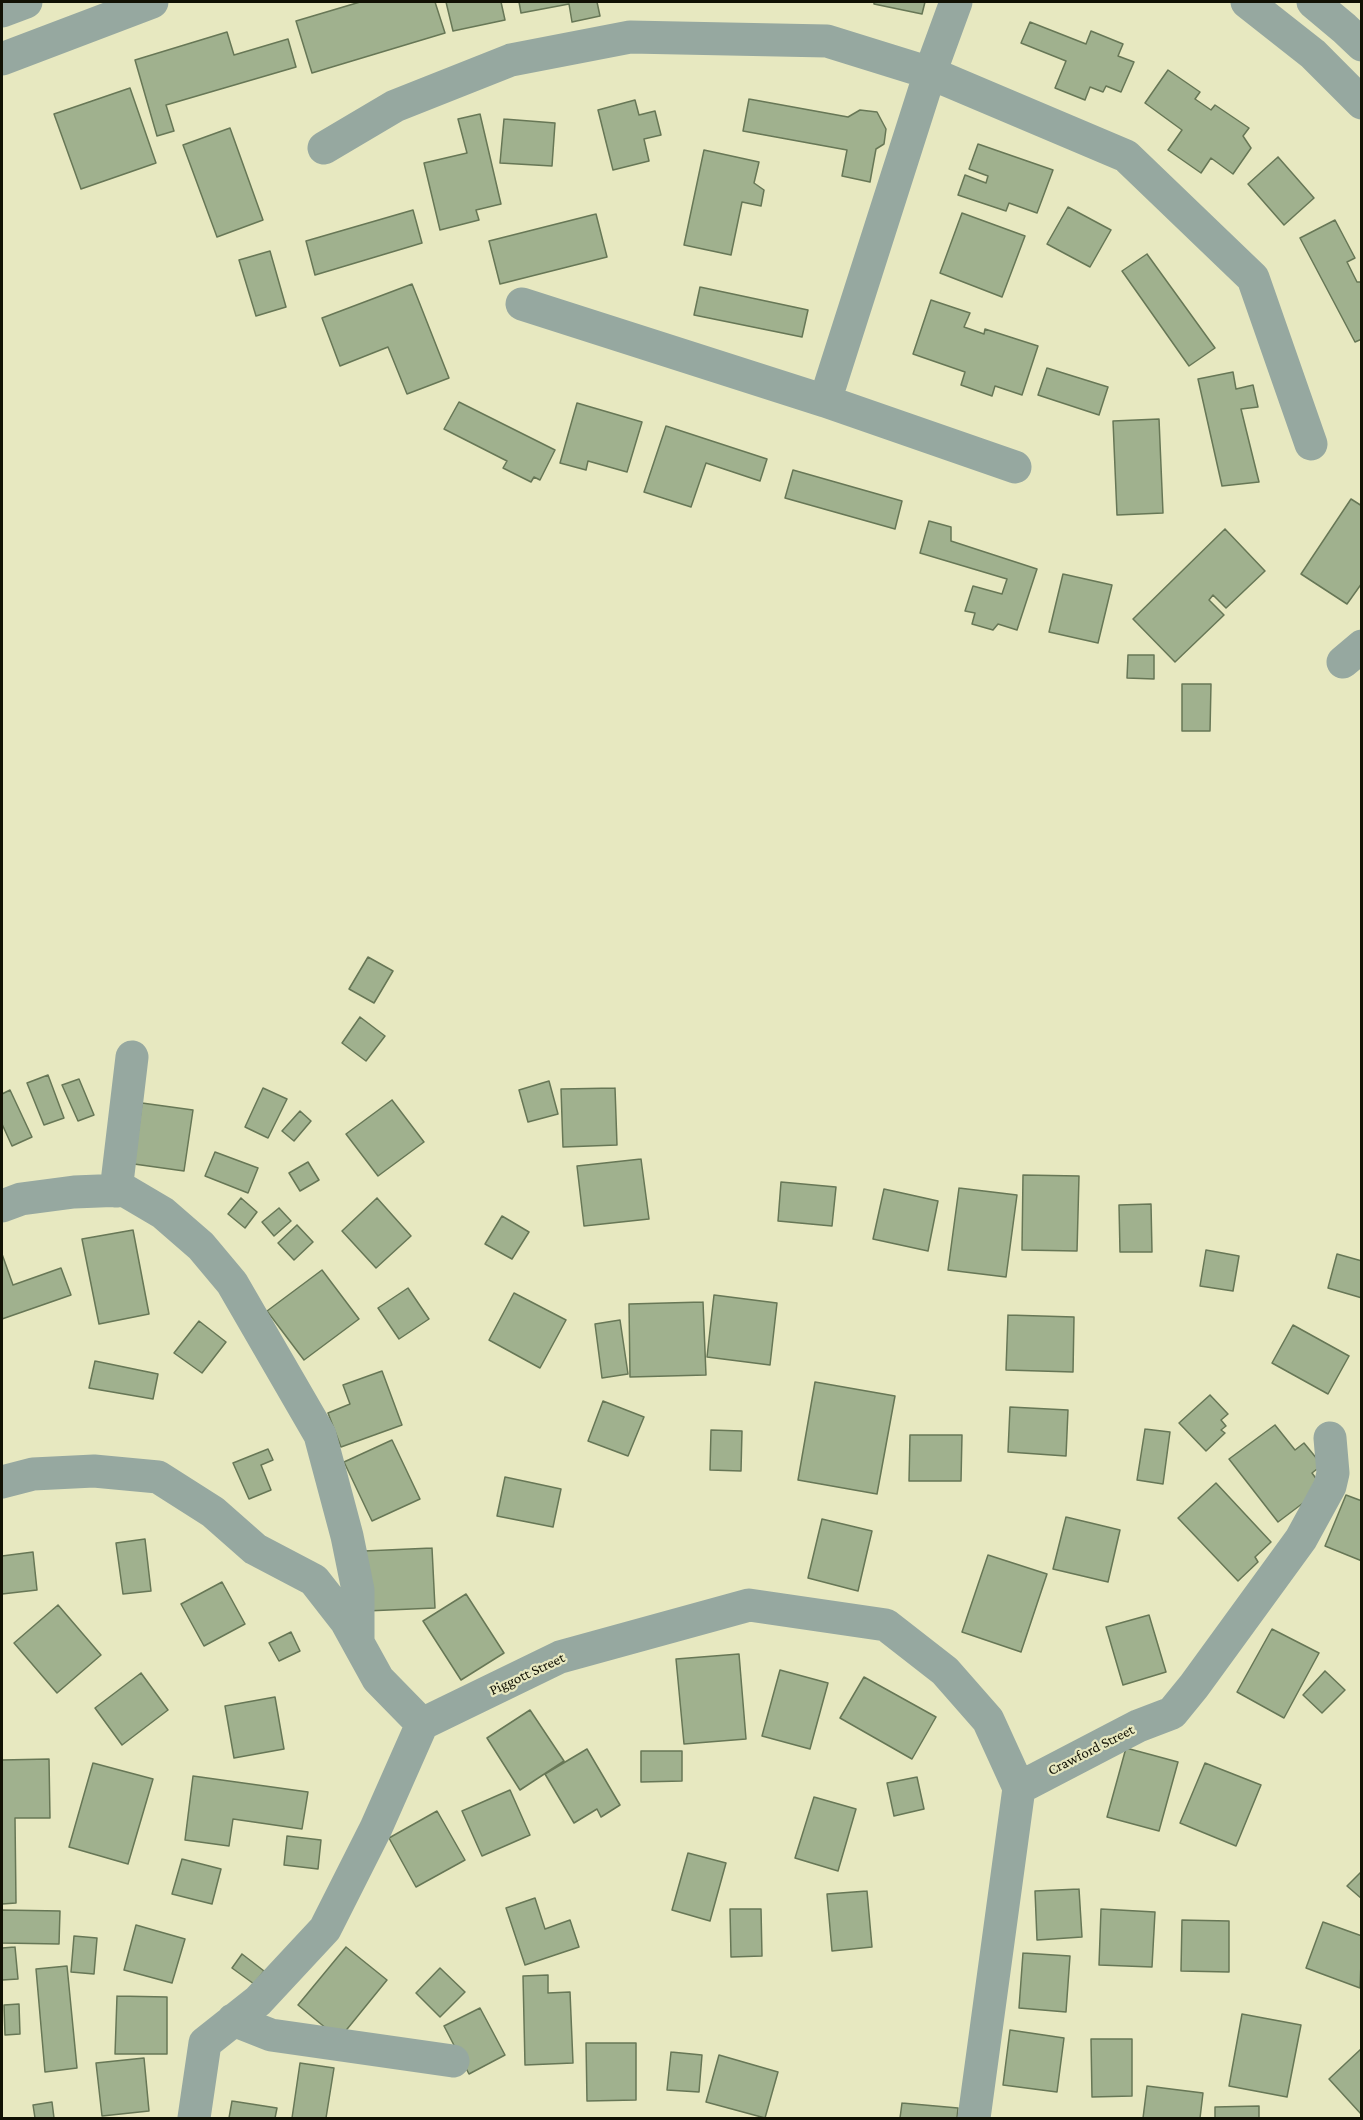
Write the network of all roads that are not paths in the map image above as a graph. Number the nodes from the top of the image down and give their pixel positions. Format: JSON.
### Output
{"nodes":[{"id":1,"x":26,"y":2,"type":"edge"},
{"id":2,"x":152,"y":2,"type":"edge"},
{"id":3,"x":956,"y":2,"type":"edge"},
{"id":4,"x":1247,"y":2,"type":"edge"},
{"id":5,"x":1313,"y":2,"type":"edge"},
{"id":6,"x":2,"y":11,"type":"edge"},
{"id":7,"x":1362,"y":45,"type":"edge"},
{"id":8,"x":2,"y":59,"type":"edge"},
{"id":9,"x":930,"y":73,"type":"junction"},
{"id":10,"x":1362,"y":103,"type":"edge"},
{"id":11,"x":324,"y":148,"type":"dead end"},
{"id":12,"x":522,"y":304,"type":"dead end"},
{"id":13,"x":825,"y":402,"type":"junction"},
{"id":14,"x":1311,"y":444,"type":"dead end"},
{"id":15,"x":1015,"y":467,"type":"dead end"},
{"id":16,"x":132,"y":1057,"type":"dead end"},
{"id":17,"x":116,"y":1191,"type":"junction"},
{"id":18,"x":2,"y":1206,"type":"edge"},
{"id":19,"x":1330,"y":1438,"type":"dead end"},
{"id":20,"x":2,"y":1482,"type":"edge"},
{"id":21,"x":358,"y":1643,"type":"junction"},
{"id":22,"x":422,"y":1724,"type":"junction"},
{"id":23,"x":1019,"y":1788,"type":"junction"},
{"id":24,"x":233,"y":2020,"type":"junction"},
{"id":25,"x":453,"y":2061,"type":"dead end"},
{"id":26,"x":194,"y":2118,"type":"edge"},
{"id":27,"x":974,"y":2118,"type":"edge"}],
"edges":[{"from":1,"to":6,"type":"street"},
{"from":2,"to":8,"type":"street"},
{"from":3,"to":9,"type":"street"},
{"from":4,"to":10,"type":"street"},
{"from":5,"to":7,"type":"street"},
{"from":9,"to":11,"type":"street"},
{"from":9,"to":13,"type":"street"},
{"from":9,"to":14,"type":"street"},
{"from":12,"to":13,"type":"street"},
{"from":13,"to":15,"type":"street"},
{"from":16,"to":17,"type":"street"},
{"from":17,"to":18,"type":"street"},
{"from":17,"to":21,"type":"street"},
{"from":19,"to":23,"type":"street","name":"Crawford Street"},
{"from":20,"to":21,"type":"street"},
{"from":21,"to":22,"type":"street"},
{"from":22,"to":23,"type":"street","name":"Piggott Street"},
{"from":22,"to":24,"type":"street"},
{"from":23,"to":27,"type":"street"},
{"from":24,"to":25,"type":"street"},
{"from":24,"to":26,"type":"street"}]}
